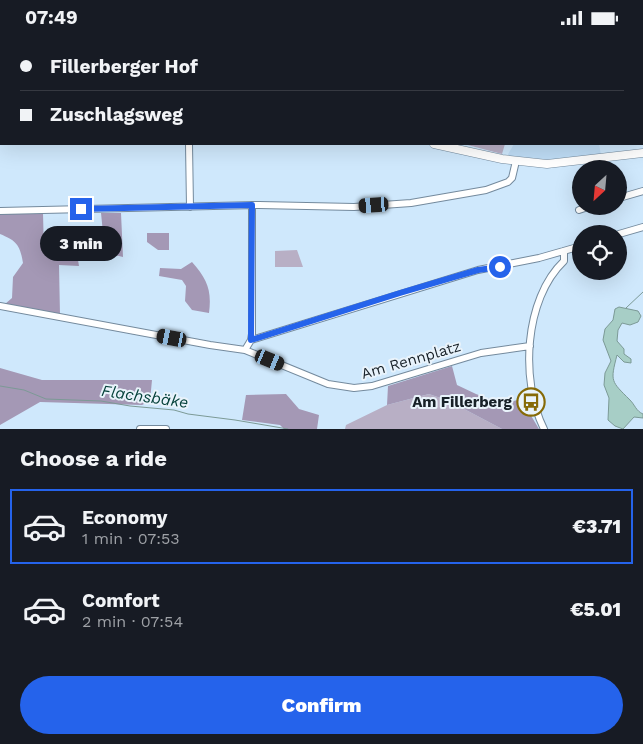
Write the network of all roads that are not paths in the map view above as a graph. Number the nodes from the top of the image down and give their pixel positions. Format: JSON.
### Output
{"nodes":[{"id":1,"x":190,"y":145,"type":"edge"},
{"id":2,"x":439,"y":145,"type":"edge"},
{"id":3,"x":643,"y":153,"type":"edge"},
{"id":4,"x":516,"y":161,"type":"junction"},
{"id":5,"x":643,"y":191,"type":"edge"},
{"id":6,"x":628,"y":195,"type":"edge"},
{"id":7,"x":252,"y":205,"type":"junction"},
{"id":8,"x":190,"y":207,"type":"junction"},
{"id":9,"x":0,"y":211,"type":"edge"},
{"id":10,"x":643,"y":227,"type":"edge"},
{"id":11,"x":627,"y":232,"type":"edge"},
{"id":12,"x":572,"y":249,"type":"edge"},
{"id":13,"x":564,"y":251,"type":"junction"},
{"id":14,"x":0,"y":306,"type":"edge"},
{"id":15,"x":251,"y":340,"type":"junction"},
{"id":16,"x":530,"y":346,"type":"junction"},
{"id":17,"x":245,"y":350,"type":"junction"},
{"id":18,"x":140,"y":429,"type":"edge"},
{"id":19,"x":166,"y":429,"type":"edge"},
{"id":20,"x":544,"y":429,"type":"edge"}],
"edges":[{"from":1,"to":8,"type":"street"},
{"from":2,"to":4,"type":"main road"},
{"from":3,"to":4,"type":"main road"},
{"from":4,"to":7,"type":"street"},
{"from":5,"to":6,"type":"street"},
{"from":7,"to":8,"type":"street"},
{"from":7,"to":15,"type":"street"},
{"from":8,"to":9,"type":"street"},
{"from":10,"to":11,"type":"street"},
{"from":12,"to":13,"type":"street"},
{"from":13,"to":15,"type":"street"},
{"from":13,"to":16,"type":"street"},
{"from":14,"to":17,"type":"street","name":"Am Rennplatz"},
{"from":15,"to":17,"type":"street"},
{"from":16,"to":17,"type":"street","name":"Am Rennplatz"},
{"from":16,"to":20,"type":"street"},
{"from":18,"to":19,"type":"street"}]}
